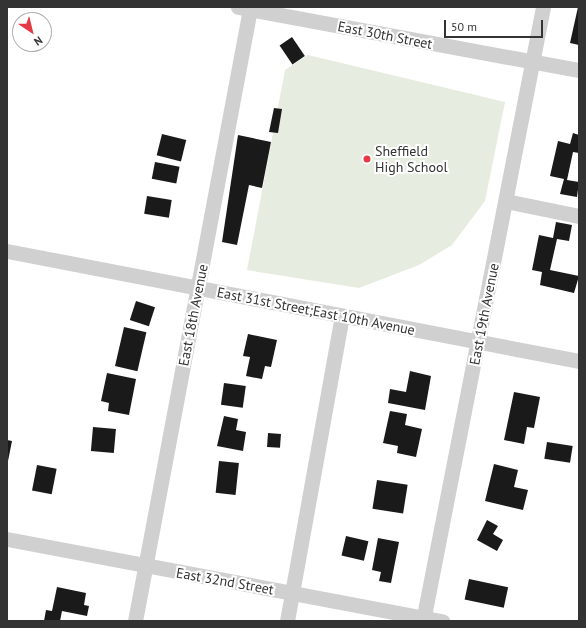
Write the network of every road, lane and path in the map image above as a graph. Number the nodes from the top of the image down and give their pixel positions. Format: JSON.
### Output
{"nodes":[{"id":1,"x":543,"y":7,"type":"edge"},
{"id":2,"x":244,"y":8,"type":"edge"},
{"id":3,"x":531,"y":62,"type":"junction"},
{"id":4,"x":579,"y":70,"type":"edge"},
{"id":5,"x":506,"y":201,"type":"junction"},
{"id":6,"x":579,"y":216,"type":"edge"},
{"id":7,"x":7,"y":251,"type":"edge"},
{"id":8,"x":197,"y":288,"type":"junction"},
{"id":9,"x":342,"y":316,"type":"junction"},
{"id":10,"x":480,"y":343,"type":"junction"},
{"id":11,"x":579,"y":361,"type":"edge"},
{"id":12,"x":7,"y":539,"type":"edge"},
{"id":13,"x":146,"y":566,"type":"junction"},
{"id":14,"x":292,"y":593,"type":"junction"},
{"id":15,"x":423,"y":619,"type":"edge"},
{"id":16,"x":134,"y":621,"type":"edge"},
{"id":17,"x":287,"y":621,"type":"edge"},
{"id":18,"x":442,"y":621,"type":"edge"}],
"edges":[{"from":1,"to":3,"type":"street","name":"East 19th Avenue"},
{"from":2,"to":3,"type":"street","name":"East 30th Street"},
{"from":2,"to":8,"type":"street","name":"East 18th Avenue"},
{"from":3,"to":4,"type":"street","name":"East 30th Street"},
{"from":3,"to":5,"type":"street","name":"East 19th Avenue"},
{"from":5,"to":6,"type":"street"},
{"from":5,"to":10,"type":"street","name":"East 19th Avenue"},
{"from":7,"to":8,"type":"street","name":"East 31st Street;East 10th Avenue"},
{"from":8,"to":9,"type":"street","name":"East 31st Street;East 10th Avenue"},
{"from":8,"to":13,"type":"street","name":"East 18th Avenue"},
{"from":9,"to":10,"type":"street","name":"East 31st Street;East 10th Avenue"},
{"from":9,"to":14,"type":"street"},
{"from":10,"to":11,"type":"street","name":"East 31st Street;East 10th Avenue"},
{"from":10,"to":15,"type":"street","name":"East 19th Avenue"},
{"from":12,"to":13,"type":"street","name":"East 32nd Street"},
{"from":13,"to":14,"type":"street","name":"East 32nd Street"},
{"from":13,"to":16,"type":"street","name":"East 18th Avenue"},
{"from":14,"to":15,"type":"street","name":"East 32nd Street"},
{"from":14,"to":17,"type":"street"},
{"from":15,"to":18,"type":"street","name":"East 32nd Street"}]}
